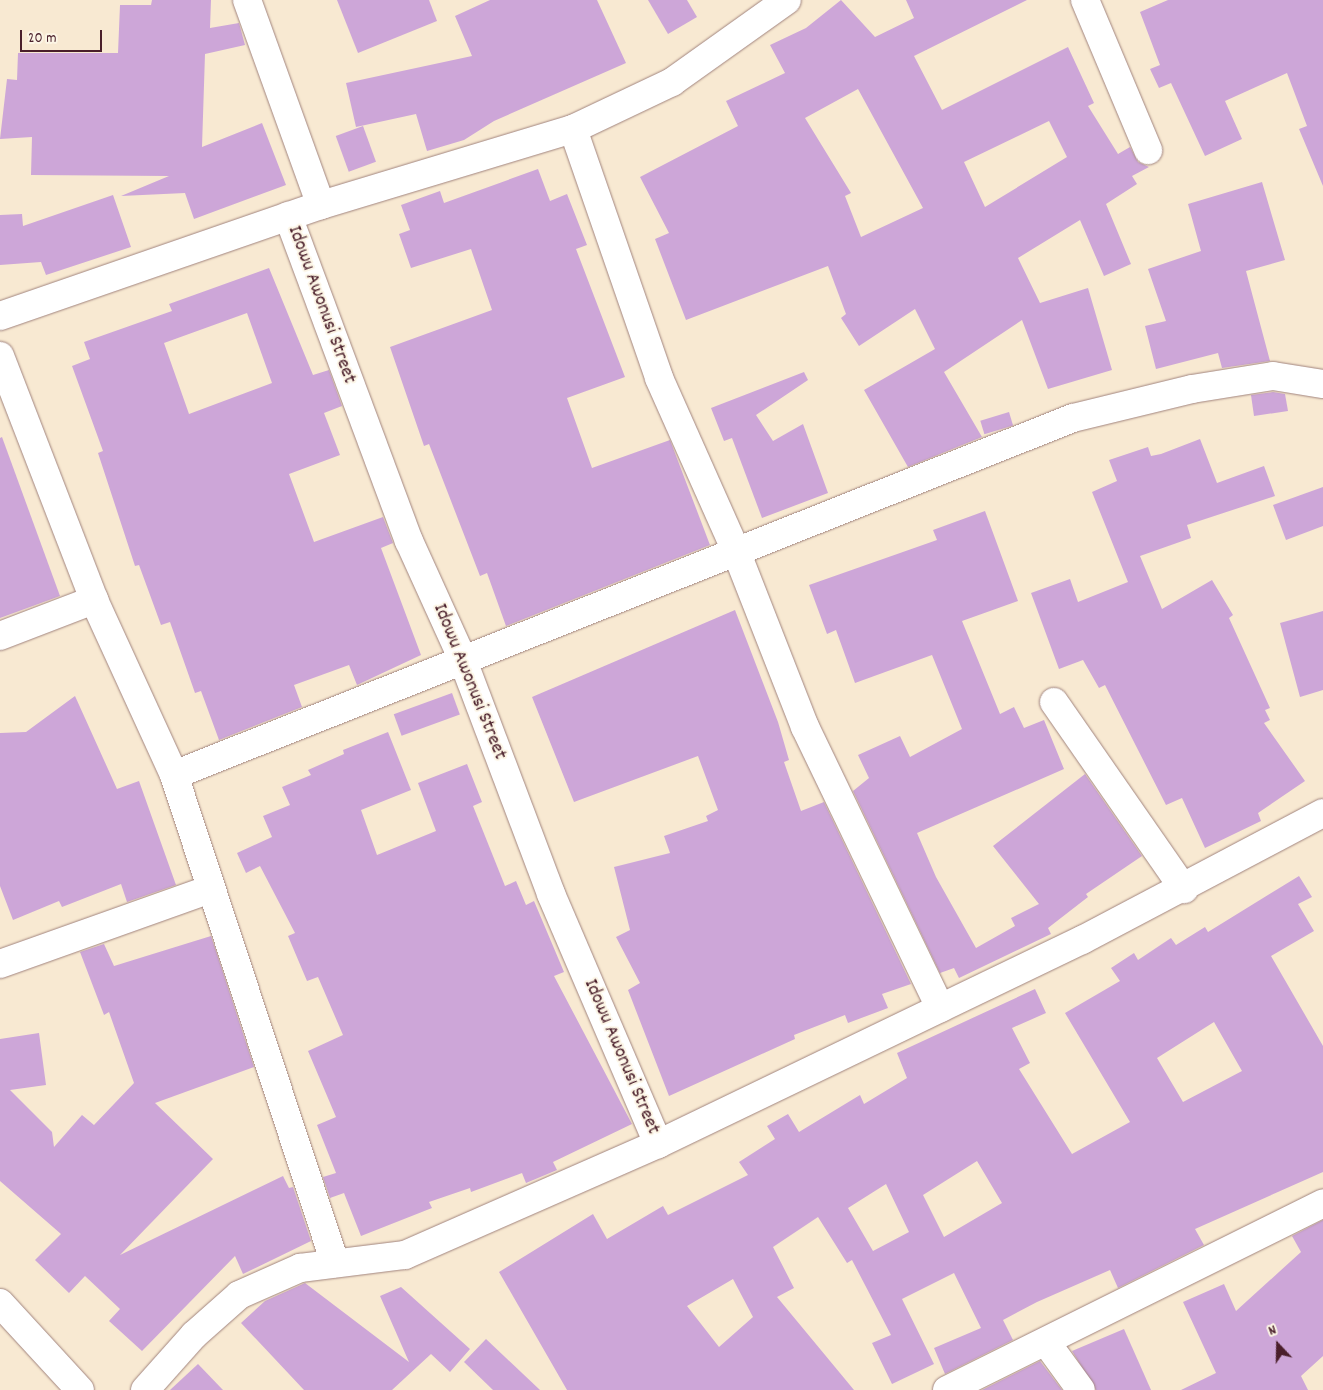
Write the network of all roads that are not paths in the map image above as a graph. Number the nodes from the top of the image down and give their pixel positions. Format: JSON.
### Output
{"nodes":[{"id":1,"x":247,"y":0,"type":"edge"},
{"id":2,"x":787,"y":0,"type":"edge"},
{"id":3,"x":1085,"y":0,"type":"edge"},
{"id":4,"x":573,"y":129,"type":"junction"},
{"id":5,"x":1148,"y":150,"type":"dead end"},
{"id":6,"x":321,"y":205,"type":"junction"},
{"id":7,"x":288,"y":216,"type":"junction"},
{"id":8,"x":0,"y":316,"type":"edge"},
{"id":9,"x":0,"y":356,"type":"edge"},
{"id":10,"x":1323,"y":384,"type":"edge"},
{"id":11,"x":736,"y":551,"type":"junction"},
{"id":12,"x":94,"y":600,"type":"junction"},
{"id":13,"x":0,"y":636,"type":"edge"},
{"id":14,"x":462,"y":658,"type":"junction"},
{"id":15,"x":1054,"y":702,"type":"dead end"},
{"id":16,"x":174,"y":775,"type":"junction"},
{"id":17,"x":1323,"y":813,"type":"edge"},
{"id":18,"x":211,"y":889,"type":"junction"},
{"id":19,"x":1184,"y":889,"type":"junction"},
{"id":20,"x":0,"y":964,"type":"edge"},
{"id":21,"x":940,"y":1008,"type":"junction"},
{"id":22,"x":658,"y":1144,"type":"junction"},
{"id":23,"x":1323,"y":1202,"type":"edge"},
{"id":24,"x":335,"y":1263,"type":"junction"},
{"id":25,"x":0,"y":1303,"type":"edge"},
{"id":26,"x":1046,"y":1342,"type":"junction"},
{"id":27,"x":80,"y":1390,"type":"edge"},
{"id":28,"x":145,"y":1390,"type":"edge"},
{"id":29,"x":947,"y":1390,"type":"edge"},
{"id":30,"x":1081,"y":1390,"type":"edge"}],
"edges":[{"from":1,"to":6,"type":"street"},
{"from":2,"to":4,"type":"street"},
{"from":3,"to":5,"type":"street"},
{"from":4,"to":6,"type":"street"},
{"from":4,"to":11,"type":"street"},
{"from":6,"to":7,"type":"street"},
{"from":7,"to":8,"type":"street"},
{"from":7,"to":14,"type":"street","name":"Idowu Awonusi Street"},
{"from":9,"to":12,"type":"street"},
{"from":10,"to":11,"type":"street"},
{"from":11,"to":14,"type":"street"},
{"from":11,"to":21,"type":"street"},
{"from":12,"to":13,"type":"street"},
{"from":12,"to":16,"type":"street"},
{"from":14,"to":16,"type":"street"},
{"from":14,"to":22,"type":"street","name":"Idowu Awonusi Street"},
{"from":15,"to":19,"type":"street"},
{"from":16,"to":18,"type":"street"},
{"from":17,"to":19,"type":"street"},
{"from":18,"to":20,"type":"street"},
{"from":18,"to":24,"type":"street"},
{"from":19,"to":21,"type":"street"},
{"from":21,"to":22,"type":"street"},
{"from":22,"to":24,"type":"street"},
{"from":23,"to":26,"type":"street"},
{"from":24,"to":28,"type":"street"},
{"from":25,"to":27,"type":"street"},
{"from":26,"to":29,"type":"street"},
{"from":26,"to":30,"type":"street"}]}
